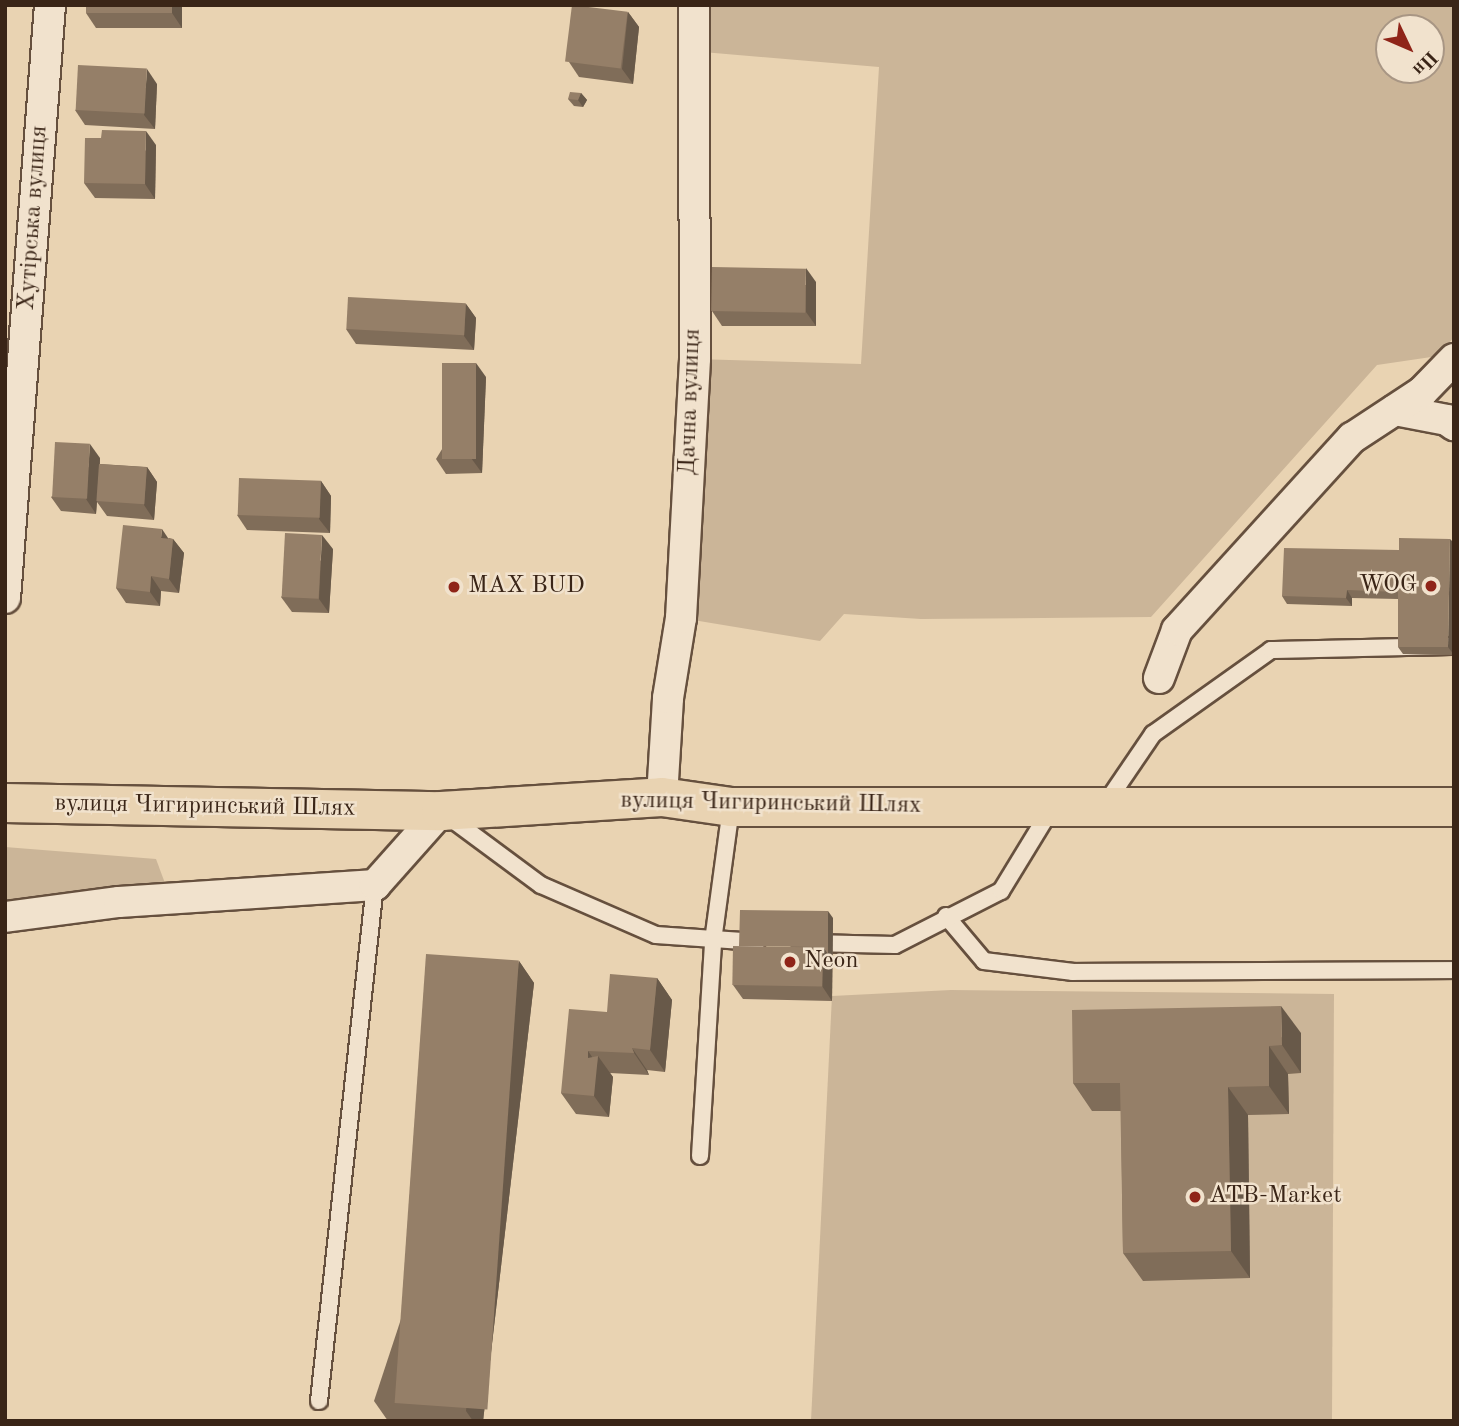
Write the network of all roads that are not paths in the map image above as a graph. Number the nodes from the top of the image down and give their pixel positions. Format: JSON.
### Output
{"nodes":[{"id":1,"x":50,"y":5,"type":"edge"},
{"id":2,"x":694,"y":5,"type":"edge"},
{"id":3,"x":1454,"y":359,"type":"edge"},
{"id":4,"x":1395,"y":410,"type":"junction"},
{"id":5,"x":1454,"y":425,"type":"edge"},
{"id":6,"x":5,"y":597,"type":"edge"},
{"id":7,"x":1454,"y":646,"type":"edge"},
{"id":8,"x":1159,"y":678,"type":"dead end"},
{"id":9,"x":662,"y":797,"type":"junction"},
{"id":10,"x":5,"y":803,"type":"edge"},
{"id":11,"x":731,"y":807,"type":"junction"},
{"id":12,"x":1052,"y":807,"type":"junction"},
{"id":13,"x":1104,"y":807,"type":"junction"},
{"id":14,"x":1454,"y":807,"type":"edge"},
{"id":15,"x":441,"y":811,"type":"junction"},
{"id":16,"x":375,"y":885,"type":"junction"},
{"id":17,"x":5,"y":916,"type":"edge"},
{"id":18,"x":946,"y":916,"type":"junction"},
{"id":19,"x":713,"y":941,"type":"junction"},
{"id":20,"x":1454,"y":970,"type":"edge"},
{"id":21,"x":700,"y":1156,"type":"dead end"},
{"id":22,"x":319,"y":1401,"type":"dead end"}],
"edges":[{"from":1,"to":6,"type":"street","name":"Хутірська вулиця"},
{"from":2,"to":9,"type":"street","name":"Дачна вулиця"},
{"from":3,"to":4,"type":"street"},
{"from":4,"to":5,"type":"street"},
{"from":4,"to":8,"type":"street"},
{"from":7,"to":13,"type":"lane"},
{"from":9,"to":11,"type":"main road","name":"вулиця Чигиринський Шлях"},
{"from":9,"to":15,"type":"main road","name":"вулиця Чигиринський Шлях"},
{"from":10,"to":15,"type":"main road","name":"вулиця Чигиринський Шлях"},
{"from":11,"to":12,"type":"main road","name":"вулиця Чигиринський Шлях"},
{"from":11,"to":19,"type":"lane"},
{"from":12,"to":13,"type":"main road","name":"вулиця Чигиринський Шлях"},
{"from":12,"to":18,"type":"lane"},
{"from":13,"to":14,"type":"main road","name":"вулиця Чигиринський Шлях"},
{"from":15,"to":16,"type":"street"},
{"from":15,"to":19,"type":"lane"},
{"from":16,"to":17,"type":"street"},
{"from":16,"to":22,"type":"lane"},
{"from":18,"to":19,"type":"lane"},
{"from":18,"to":20,"type":"lane"},
{"from":19,"to":21,"type":"lane"}]}
